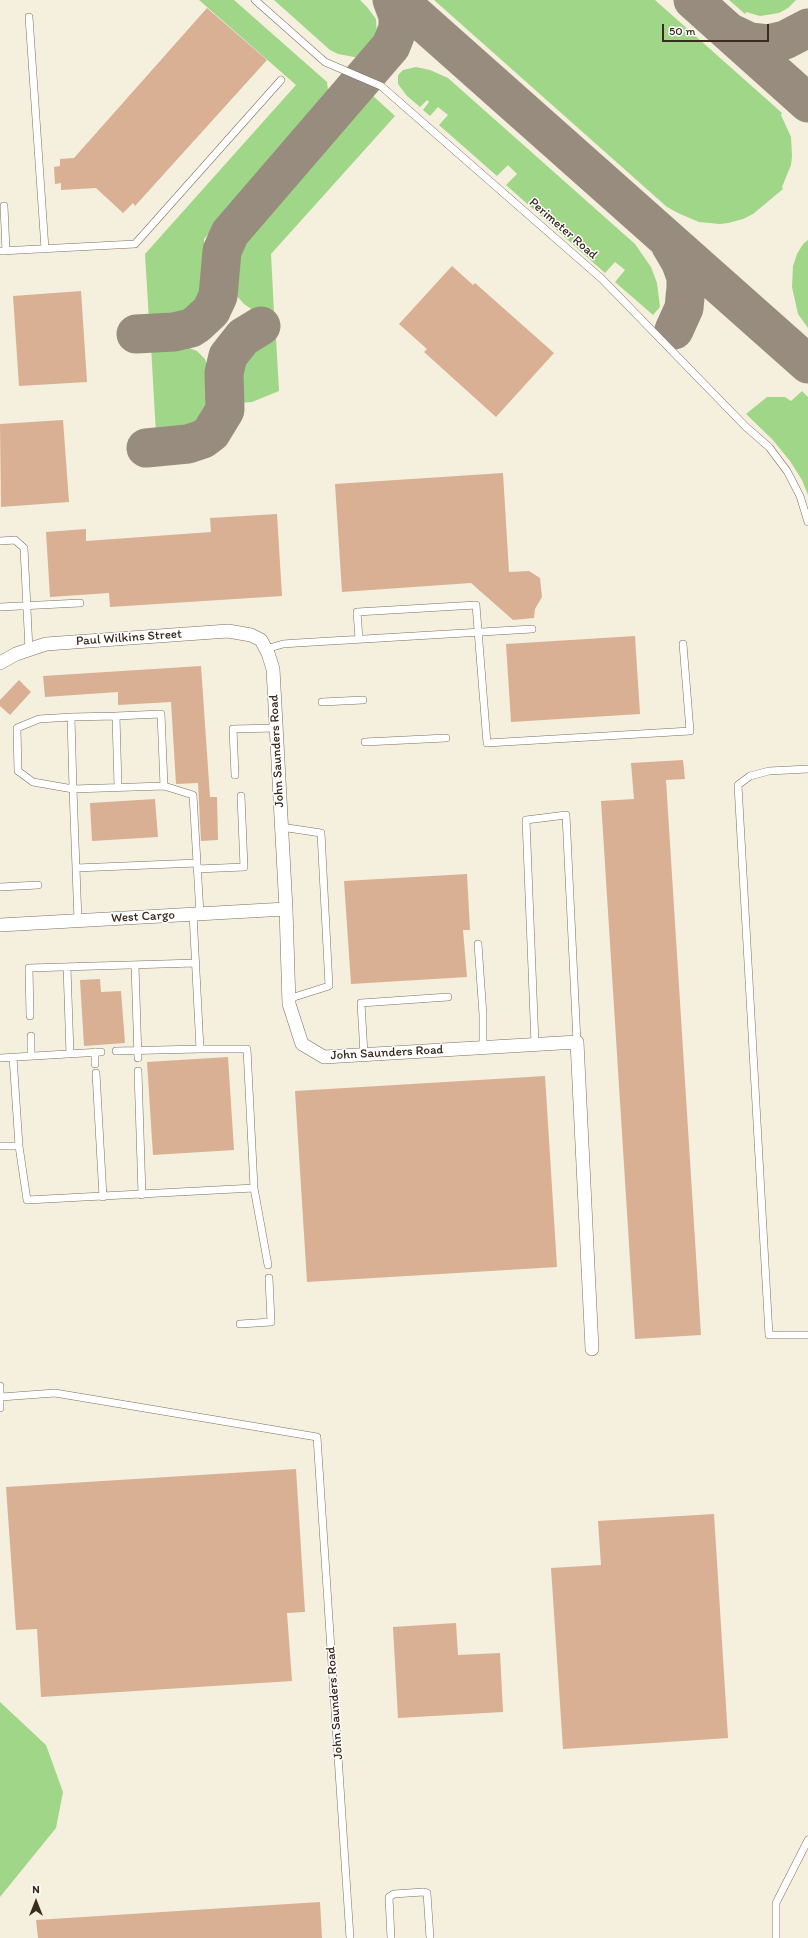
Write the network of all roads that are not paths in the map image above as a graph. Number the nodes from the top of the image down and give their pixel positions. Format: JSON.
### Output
{"nodes":[{"id":1,"x":255,"y":0,"type":"edge"},
{"id":2,"x":29,"y":17,"type":"dead end"},
{"id":3,"x":282,"y":80,"type":"dead end"},
{"id":4,"x":4,"y":206,"type":"dead end"},
{"id":5,"x":45,"y":249,"type":"junction"},
{"id":6,"x":3,"y":251,"type":"edge"},
{"id":7,"x":808,"y":522,"type":"edge"},
{"id":8,"x":0,"y":540,"type":"edge"},
{"id":9,"x":80,"y":603,"type":"dead end"},
{"id":10,"x":26,"y":606,"type":"junction"},
{"id":11,"x":0,"y":607,"type":"edge"},
{"id":12,"x":532,"y":629,"type":"dead end"},
{"id":13,"x":480,"y":632,"type":"junction"},
{"id":14,"x":359,"y":639,"type":"junction"},
{"id":15,"x":263,"y":644,"type":"junction"},
{"id":16,"x":683,"y":644,"type":"dead end"},
{"id":17,"x":29,"y":650,"type":"junction"},
{"id":18,"x":0,"y":663,"type":"edge"},
{"id":19,"x":363,"y":700,"type":"dead end"},
{"id":20,"x":322,"y":702,"type":"dead end"},
{"id":21,"x":116,"y":716,"type":"junction"},
{"id":22,"x":71,"y":718,"type":"junction"},
{"id":23,"x":276,"y":728,"type":"junction"},
{"id":24,"x":446,"y":738,"type":"dead end"},
{"id":25,"x":365,"y":742,"type":"dead end"},
{"id":26,"x":808,"y":769,"type":"edge"},
{"id":27,"x":235,"y":775,"type":"dead end"},
{"id":28,"x":164,"y":786,"type":"junction"},
{"id":29,"x":118,"y":787,"type":"junction"},
{"id":30,"x":73,"y":789,"type":"junction"},
{"id":31,"x":241,"y":796,"type":"dead end"},
{"id":32,"x":282,"y":827,"type":"junction"},
{"id":33,"x":197,"y":866,"type":"junction"},
{"id":34,"x":76,"y":868,"type":"junction"},
{"id":35,"x":38,"y":885,"type":"dead end"},
{"id":36,"x":0,"y":887,"type":"edge"},
{"id":37,"x":286,"y":909,"type":"junction"},
{"id":38,"x":196,"y":914,"type":"junction"},
{"id":39,"x":78,"y":920,"type":"junction"},
{"id":40,"x":0,"y":925,"type":"edge"},
{"id":41,"x":478,"y":944,"type":"dead end"},
{"id":42,"x":196,"y":963,"type":"junction"},
{"id":43,"x":135,"y":965,"type":"junction"},
{"id":44,"x":67,"y":967,"type":"junction"},
{"id":45,"x":448,"y":997,"type":"dead end"},
{"id":46,"x":288,"y":999,"type":"junction"},
{"id":47,"x":30,"y":1016,"type":"dead end"},
{"id":48,"x":31,"y":1036,"type":"dead end"},
{"id":49,"x":577,"y":1042,"type":"junction"},
{"id":50,"x":535,"y":1044,"type":"junction"},
{"id":51,"x":483,"y":1047,"type":"junction"},
{"id":52,"x":200,"y":1050,"type":"junction"},
{"id":53,"x":116,"y":1051,"type":"dead end"},
{"id":54,"x":70,"y":1054,"type":"junction"},
{"id":55,"x":364,"y":1054,"type":"junction"},
{"id":56,"x":138,"y":1055,"type":"junction"},
{"id":57,"x":31,"y":1056,"type":"junction"},
{"id":58,"x":13,"y":1057,"type":"junction"},
{"id":59,"x":0,"y":1058,"type":"edge"},
{"id":60,"x":95,"y":1064,"type":"dead end"},
{"id":61,"x":138,"y":1071,"type":"dead end"},
{"id":62,"x":96,"y":1072,"type":"dead end"},
{"id":63,"x":0,"y":1146,"type":"edge"},
{"id":64,"x":19,"y":1146,"type":"junction"},
{"id":65,"x":254,"y":1188,"type":"junction"},
{"id":66,"x":142,"y":1195,"type":"junction"},
{"id":67,"x":103,"y":1197,"type":"junction"},
{"id":68,"x":268,"y":1265,"type":"dead end"},
{"id":69,"x":269,"y":1278,"type":"dead end"},
{"id":70,"x":240,"y":1324,"type":"dead end"},
{"id":71,"x":808,"y":1335,"type":"edge"},
{"id":72,"x":592,"y":1349,"type":"dead end"},
{"id":73,"x":0,"y":1386,"type":"edge"},
{"id":74,"x":1,"y":1397,"type":"edge"},
{"id":75,"x":0,"y":1408,"type":"edge"},
{"id":76,"x":808,"y":1840,"type":"edge"},
{"id":77,"x":350,"y":1938,"type":"edge"},
{"id":78,"x":391,"y":1938,"type":"edge"},
{"id":79,"x":430,"y":1938,"type":"edge"},
{"id":80,"x":776,"y":1938,"type":"edge"}],
"edges":[{"from":1,"to":7,"type":"lane","name":"Perimeter Road"},
{"from":2,"to":5,"type":"lane"},
{"from":3,"to":5,"type":"lane"},
{"from":4,"to":6,"type":"lane"},
{"from":5,"to":6,"type":"lane"},
{"from":8,"to":10,"type":"lane"},
{"from":9,"to":10,"type":"lane"},
{"from":10,"to":11,"type":"lane"},
{"from":10,"to":17,"type":"lane"},
{"from":12,"to":13,"type":"lane"},
{"from":13,"to":14,"type":"lane"},
{"from":13,"to":14,"type":"lane"},
{"from":13,"to":16,"type":"lane"},
{"from":14,"to":15,"type":"lane"},
{"from":15,"to":17,"type":"street","name":"Paul Wilkins Street"},
{"from":15,"to":23,"type":"street","name":"John Saunders Road"},
{"from":17,"to":18,"type":"street","name":"Paul Wilkins Street"},
{"from":19,"to":20,"type":"lane"},
{"from":21,"to":22,"type":"lane"},
{"from":21,"to":28,"type":"lane"},
{"from":21,"to":29,"type":"lane"},
{"from":22,"to":30,"type":"lane"},
{"from":22,"to":30,"type":"lane"},
{"from":23,"to":27,"type":"lane"},
{"from":23,"to":32,"type":"street","name":"John Saunders Road"},
{"from":24,"to":25,"type":"lane"},
{"from":26,"to":71,"type":"lane"},
{"from":28,"to":29,"type":"lane"},
{"from":28,"to":33,"type":"lane"},
{"from":29,"to":30,"type":"lane"},
{"from":30,"to":34,"type":"lane"},
{"from":31,"to":33,"type":"lane"},
{"from":32,"to":37,"type":"street","name":"John Saunders Road"},
{"from":32,"to":46,"type":"lane"},
{"from":33,"to":34,"type":"lane"},
{"from":33,"to":38,"type":"lane"},
{"from":34,"to":39,"type":"lane"},
{"from":35,"to":36,"type":"lane"},
{"from":37,"to":38,"type":"street","name":"West Cargo"},
{"from":37,"to":46,"type":"street","name":"John Saunders Road"},
{"from":38,"to":39,"type":"street","name":"West Cargo"},
{"from":38,"to":42,"type":"lane"},
{"from":39,"to":40,"type":"street","name":"West Cargo"},
{"from":41,"to":51,"type":"lane"},
{"from":42,"to":43,"type":"lane"},
{"from":42,"to":52,"type":"lane"},
{"from":43,"to":44,"type":"lane"},
{"from":43,"to":56,"type":"lane"},
{"from":44,"to":47,"type":"lane"},
{"from":44,"to":54,"type":"lane"},
{"from":45,"to":55,"type":"lane"},
{"from":46,"to":55,"type":"street","name":"John Saunders Road"},
{"from":48,"to":57,"type":"lane"},
{"from":49,"to":50,"type":"street","name":"John Saunders Road"},
{"from":49,"to":50,"type":"lane"},
{"from":49,"to":72,"type":"street"},
{"from":50,"to":51,"type":"street","name":"John Saunders Road"},
{"from":51,"to":55,"type":"street","name":"John Saunders Road"},
{"from":52,"to":56,"type":"lane"},
{"from":52,"to":65,"type":"lane"},
{"from":53,"to":56,"type":"lane"},
{"from":54,"to":57,"type":"lane"},
{"from":54,"to":60,"type":"lane"},
{"from":57,"to":58,"type":"lane"},
{"from":58,"to":59,"type":"lane"},
{"from":58,"to":64,"type":"lane"},
{"from":61,"to":66,"type":"lane"},
{"from":62,"to":67,"type":"lane"},
{"from":63,"to":64,"type":"lane"},
{"from":64,"to":67,"type":"lane"},
{"from":65,"to":66,"type":"lane"},
{"from":65,"to":68,"type":"lane"},
{"from":66,"to":67,"type":"lane"},
{"from":69,"to":70,"type":"lane"},
{"from":73,"to":74,"type":"lane"},
{"from":74,"to":75,"type":"lane"},
{"from":74,"to":77,"type":"lane","name":"John Saunders Road"},
{"from":76,"to":80,"type":"lane"},
{"from":78,"to":79,"type":"lane"}]}
